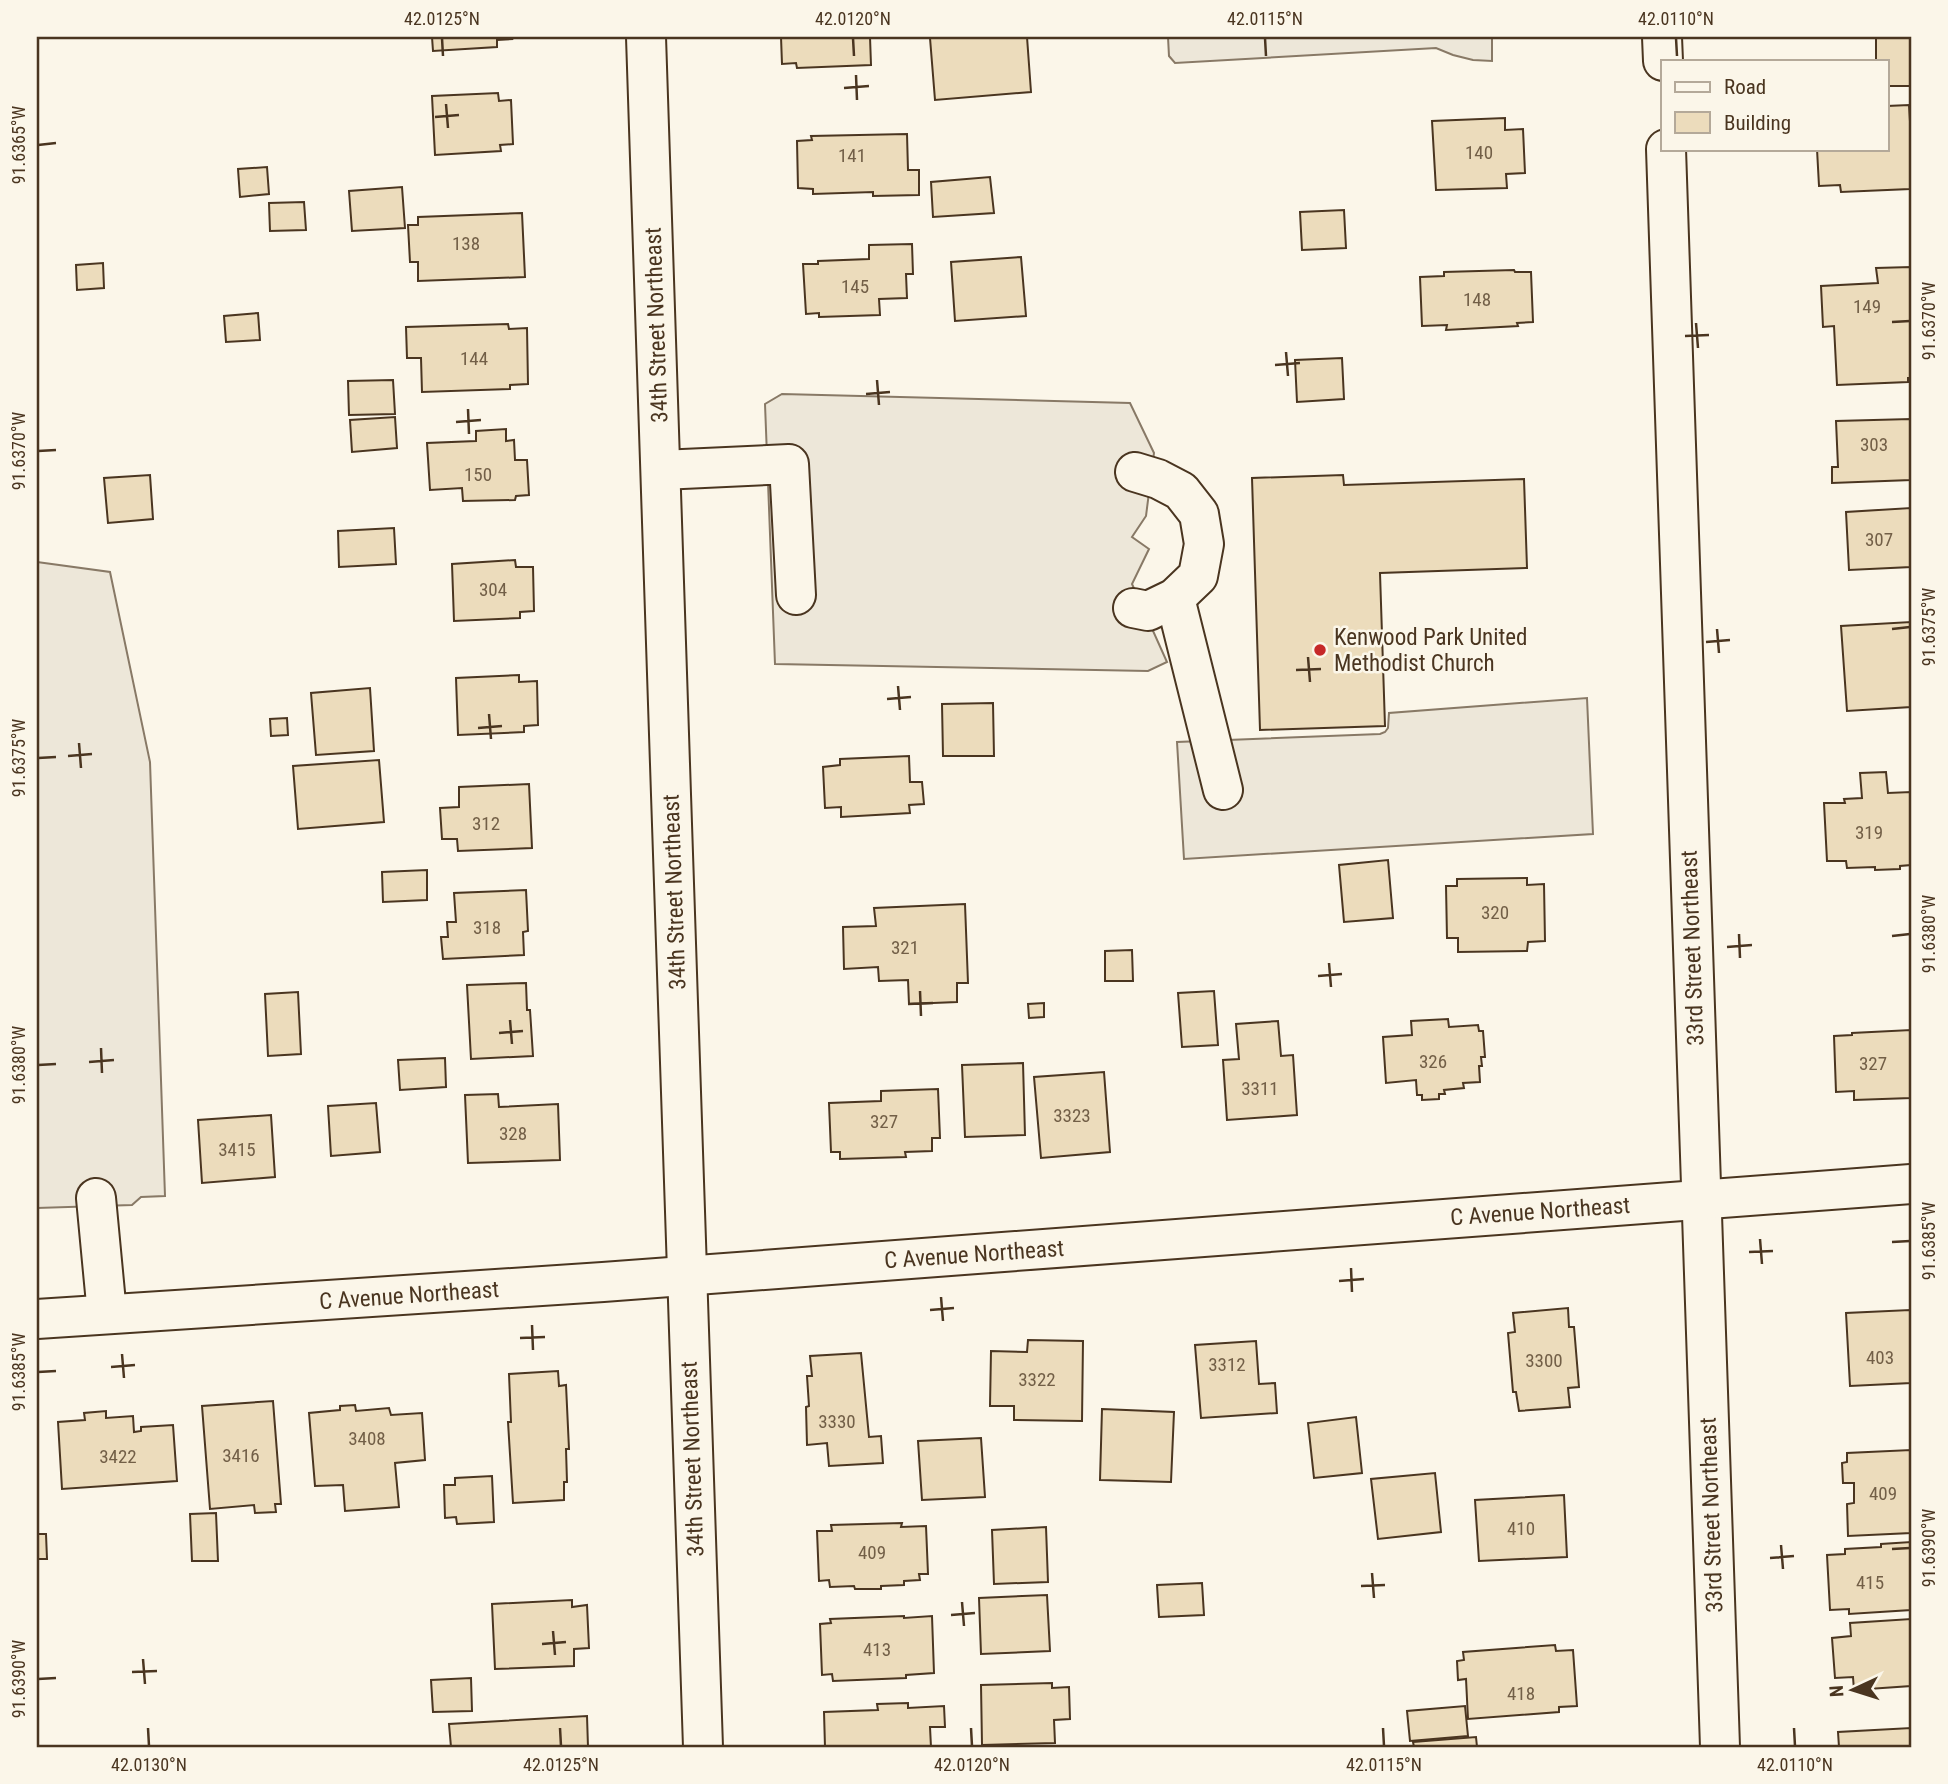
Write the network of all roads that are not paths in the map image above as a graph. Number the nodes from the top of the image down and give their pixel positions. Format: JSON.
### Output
{"nodes":[{"id":1,"x":646,"y":37,"type":"edge"},
{"id":2,"x":1662,"y":37,"type":"edge"},
{"id":3,"x":1663,"y":60,"type":"edge"},
{"id":4,"x":1666,"y":150,"type":"edge"},
{"id":5,"x":661,"y":470,"type":"junction"},
{"id":6,"x":1135,"y":472,"type":"dead end"},
{"id":7,"x":796,"y":595,"type":"dead end"},
{"id":8,"x":1175,"y":598,"type":"junction"},
{"id":9,"x":1133,"y":608,"type":"dead end"},
{"id":10,"x":1223,"y":790,"type":"dead end"},
{"id":11,"x":1911,"y":1184,"type":"edge"},
{"id":12,"x":96,"y":1198,"type":"dead end"},
{"id":13,"x":1700,"y":1199,"type":"junction"},
{"id":14,"x":685,"y":1275,"type":"junction"},
{"id":15,"x":107,"y":1314,"type":"junction"},
{"id":16,"x":37,"y":1319,"type":"edge"},
{"id":17,"x":703,"y":1747,"type":"edge"},
{"id":18,"x":1720,"y":1747,"type":"edge"}],
"edges":[{"from":1,"to":5,"type":"street","name":"34th Street Northeast"},
{"from":2,"to":3,"type":"street"},
{"from":4,"to":13,"type":"street","name":"33rd Street Northeast"},
{"from":5,"to":7,"type":"street"},
{"from":5,"to":14,"type":"street","name":"34th Street Northeast"},
{"from":6,"to":8,"type":"street"},
{"from":8,"to":9,"type":"street"},
{"from":8,"to":10,"type":"street"},
{"from":11,"to":13,"type":"street","name":"C Avenue Northeast"},
{"from":12,"to":15,"type":"street"},
{"from":13,"to":14,"type":"street","name":"C Avenue Northeast"},
{"from":13,"to":18,"type":"street","name":"33rd Street Northeast"},
{"from":14,"to":15,"type":"street","name":"C Avenue Northeast"},
{"from":14,"to":17,"type":"street","name":"34th Street Northeast"},
{"from":15,"to":16,"type":"street","name":"C Avenue Northeast"}]}
